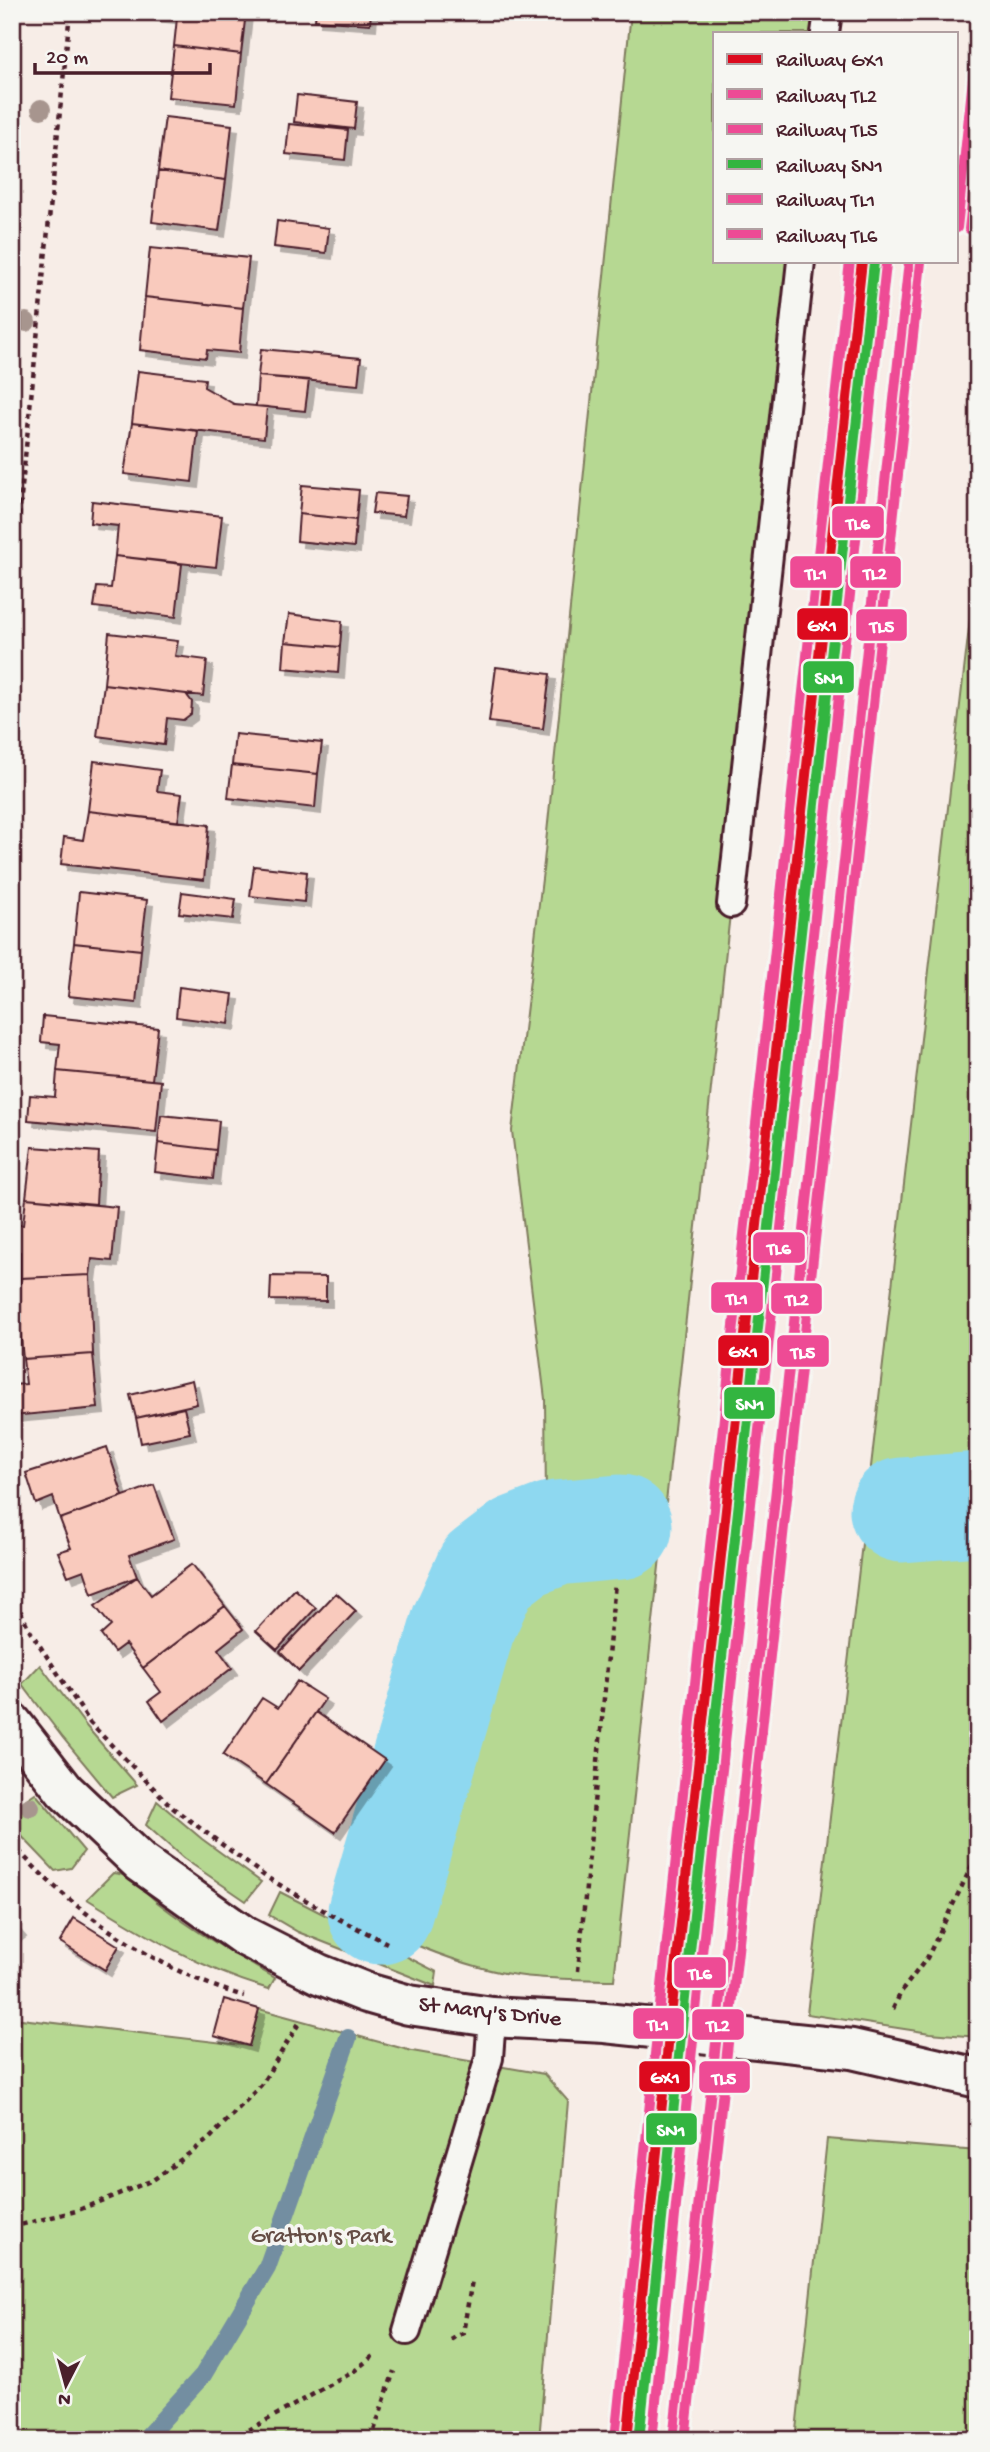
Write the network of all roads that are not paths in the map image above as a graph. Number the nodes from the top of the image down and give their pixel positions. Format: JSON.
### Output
{"nodes":[{"id":1,"x":828,"y":12,"type":"edge"},
{"id":2,"x":825,"y":32,"type":"edge"},
{"id":3,"x":801,"y":262,"type":"edge"},
{"id":4,"x":731,"y":904,"type":"dead end"},
{"id":5,"x":12,"y":1723,"type":"edge"},
{"id":6,"x":492,"y":2017,"type":"junction"},
{"id":7,"x":978,"y":2078,"type":"edge"},
{"id":8,"x":407,"y":2330,"type":"road end"}],
"edges":[{"from":1,"to":2,"type":"lane"},
{"from":3,"to":4,"type":"lane"},
{"from":5,"to":6,"type":"street","name":"St Mary's Drive"},
{"from":6,"to":7,"type":"street","name":"St Mary's Drive"},
{"from":6,"to":8,"type":"lane"}]}
